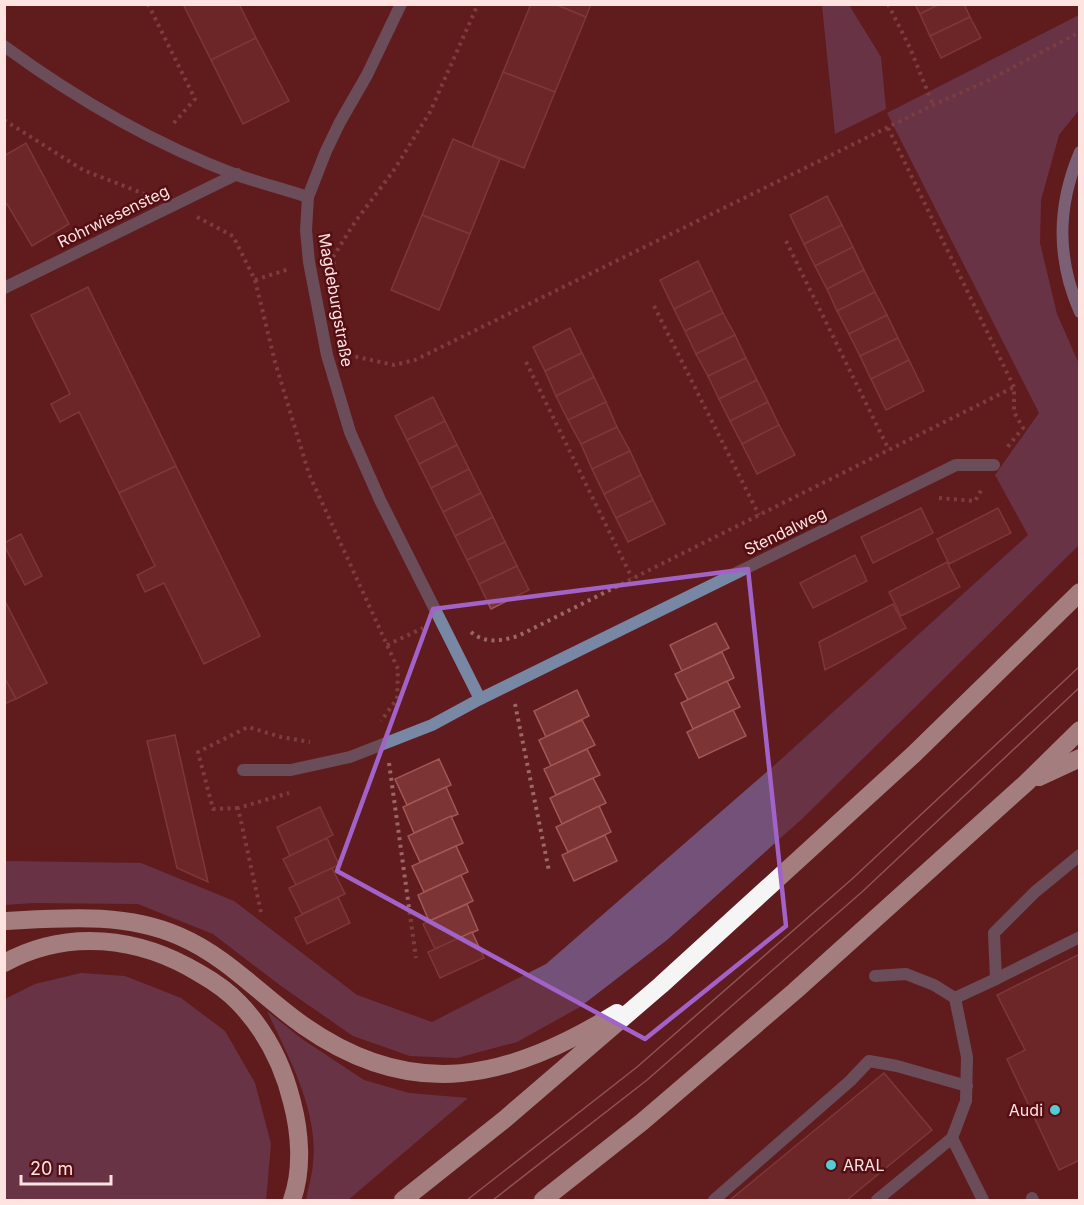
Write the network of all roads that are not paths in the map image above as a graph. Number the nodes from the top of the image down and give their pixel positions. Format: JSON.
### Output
{"nodes":[{"id":1,"x":401,"y":4,"type":"edge"},
{"id":2,"x":4,"y":46,"type":"edge"},
{"id":3,"x":1080,"y":152,"type":"edge"},
{"id":4,"x":237,"y":174,"type":"junction"},
{"id":5,"x":308,"y":197,"type":"junction"},
{"id":6,"x":4,"y":288,"type":"edge"},
{"id":7,"x":1080,"y":312,"type":"edge"},
{"id":8,"x":994,"y":465,"type":"road end"},
{"id":9,"x":1080,"y":592,"type":"edge"},
{"id":10,"x":480,"y":699,"type":"junction"},
{"id":11,"x":1080,"y":730,"type":"edge"},
{"id":12,"x":1080,"y":758,"type":"edge"},
{"id":13,"x":243,"y":770,"type":"dead end"},
{"id":14,"x":1026,"y":783,"type":"junction"},
{"id":15,"x":1080,"y":855,"type":"edge"},
{"id":16,"x":4,"y":921,"type":"edge"},
{"id":17,"x":1080,"y":938,"type":"edge"},
{"id":18,"x":4,"y":963,"type":"edge"},
{"id":19,"x":875,"y":976,"type":"dead end"},
{"id":20,"x":996,"y":979,"type":"junction"},
{"id":21,"x":662,"y":985,"type":"junction"},
{"id":22,"x":955,"y":998,"type":"junction"},
{"id":23,"x":967,"y":1086,"type":"junction"},
{"id":24,"x":951,"y":1138,"type":"junction"},
{"id":25,"x":292,"y":1200,"type":"edge"},
{"id":26,"x":403,"y":1200,"type":"edge"},
{"id":27,"x":543,"y":1200,"type":"edge"},
{"id":28,"x":714,"y":1200,"type":"edge"},
{"id":29,"x":877,"y":1200,"type":"edge"},
{"id":30,"x":983,"y":1200,"type":"edge"}],
"edges":[{"from":1,"to":5,"type":"street","name":"Magdeburgstraße"},
{"from":2,"to":4,"type":"street"},
{"from":3,"to":7,"type":"street"},
{"from":4,"to":5,"type":"street"},
{"from":4,"to":6,"type":"street","name":"Rohrwiesensteg"},
{"from":5,"to":10,"type":"street","name":"Magdeburgstraße"},
{"from":8,"to":10,"type":"street","name":"Stendalweg"},
{"from":9,"to":21,"type":"highway"},
{"from":10,"to":13,"type":"street","name":"Stendalweg"},
{"from":11,"to":14,"type":"highway"},
{"from":12,"to":14,"type":"highway"},
{"from":14,"to":27,"type":"highway"},
{"from":15,"to":20,"type":"street"},
{"from":16,"to":21,"type":"highway"},
{"from":17,"to":20,"type":"street"},
{"from":18,"to":25,"type":"highway"},
{"from":19,"to":22,"type":"street"},
{"from":20,"to":22,"type":"street"},
{"from":21,"to":26,"type":"highway"},
{"from":22,"to":23,"type":"street"},
{"from":23,"to":24,"type":"street"},
{"from":23,"to":28,"type":"street"},
{"from":24,"to":29,"type":"street"},
{"from":24,"to":30,"type":"street"}]}
